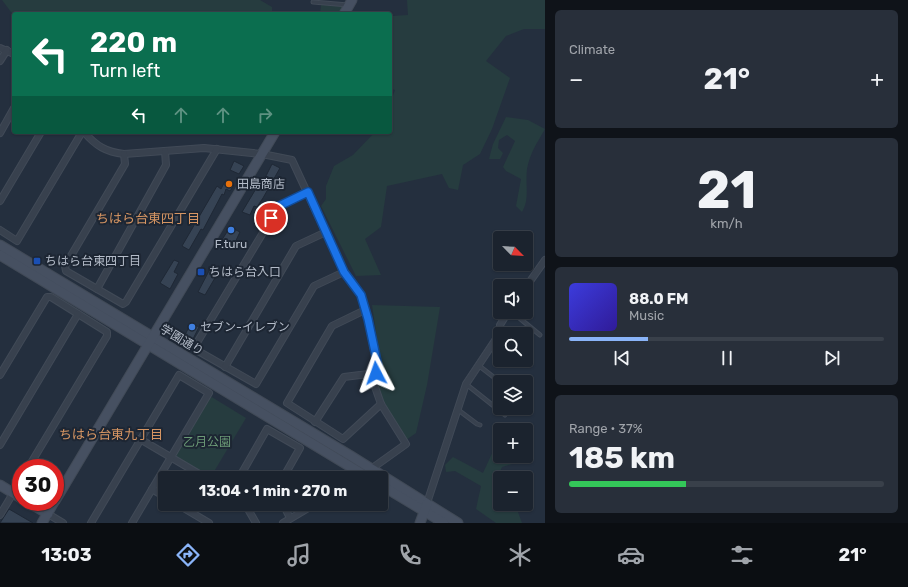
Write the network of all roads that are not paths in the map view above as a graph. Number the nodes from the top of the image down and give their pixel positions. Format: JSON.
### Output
{"nodes":[{"id":1,"x":313,"y":2,"type":"dead end"},
{"id":2,"x":351,"y":2,"type":"edge"},
{"id":3,"x":345,"y":12,"type":"edge"},
{"id":4,"x":3,"y":49,"type":"edge"},
{"id":5,"x":0,"y":61,"type":"edge"},
{"id":6,"x":12,"y":111,"type":"edge"},
{"id":7,"x":0,"y":132,"type":"edge"},
{"id":8,"x":40,"y":134,"type":"edge"},
{"id":9,"x":82,"y":134,"type":"edge"},
{"id":10,"x":85,"y":134,"type":"edge"},
{"id":11,"x":274,"y":134,"type":"edge"},
{"id":12,"x":217,"y":149,"type":"junction"},
{"id":13,"x":165,"y":151,"type":"junction"},
{"id":14,"x":124,"y":154,"type":"junction"},
{"id":15,"x":262,"y":154,"type":"junction"},
{"id":16,"x":308,"y":192,"type":"junction"},
{"id":17,"x":0,"y":201,"type":"edge"},
{"id":18,"x":0,"y":230,"type":"edge"},
{"id":19,"x":326,"y":232,"type":"junction"},
{"id":20,"x":0,"y":245,"type":"edge"},
{"id":21,"x":0,"y":255,"type":"edge"},
{"id":22,"x":545,"y":260,"type":"edge"},
{"id":23,"x":344,"y":272,"type":"junction"},
{"id":24,"x":532,"y":279,"type":"edge"},
{"id":25,"x":97,"y":289,"type":"junction"},
{"id":26,"x":365,"y":310,"type":"junction"},
{"id":27,"x":78,"y":314,"type":"junction"},
{"id":28,"x":521,"y":319,"type":"edge"},
{"id":29,"x":540,"y":334,"type":"dead end"},
{"id":30,"x":152,"y":336,"type":"junction"},
{"id":31,"x":493,"y":342,"type":"edge"},
{"id":32,"x":147,"y":345,"type":"junction"},
{"id":33,"x":478,"y":365,"type":"junction"},
{"id":34,"x":225,"y":367,"type":"junction"},
{"id":35,"x":376,"y":373,"type":"junction"},
{"id":36,"x":0,"y":375,"type":"edge"},
{"id":37,"x":493,"y":377,"type":"edge"},
{"id":38,"x":466,"y":384,"type":"junction"},
{"id":39,"x":380,"y":404,"type":"junction"},
{"id":40,"x":493,"y":405,"type":"edge"},
{"id":41,"x":457,"y":409,"type":"junction"},
{"id":42,"x":315,"y":422,"type":"junction"},
{"id":43,"x":480,"y":425,"type":"dead end"},
{"id":44,"x":2,"y":435,"type":"edge"},
{"id":45,"x":140,"y":439,"type":"junction"},
{"id":46,"x":0,"y":445,"type":"edge"},
{"id":47,"x":171,"y":457,"type":"junction"},
{"id":48,"x":33,"y":459,"type":"edge"},
{"id":49,"x":194,"y":471,"type":"edge"},
{"id":50,"x":243,"y":471,"type":"edge"},
{"id":51,"x":287,"y":471,"type":"edge"},
{"id":52,"x":359,"y":471,"type":"edge"},
{"id":53,"x":364,"y":471,"type":"edge"},
{"id":54,"x":372,"y":471,"type":"edge"},
{"id":55,"x":0,"y":486,"type":"edge"},
{"id":56,"x":64,"y":486,"type":"edge"},
{"id":57,"x":388,"y":486,"type":"edge"},
{"id":58,"x":388,"y":488,"type":"edge"},
{"id":59,"x":152,"y":489,"type":"junction"},
{"id":60,"x":12,"y":493,"type":"edge"},
{"id":61,"x":158,"y":493,"type":"edge"},
{"id":62,"x":12,"y":502,"type":"edge"},
{"id":63,"x":426,"y":506,"type":"junction"},
{"id":64,"x":43,"y":511,"type":"edge"},
{"id":65,"x":50,"y":511,"type":"edge"},
{"id":66,"x":189,"y":511,"type":"edge"},
{"id":67,"x":249,"y":511,"type":"edge"},
{"id":68,"x":286,"y":511,"type":"edge"},
{"id":69,"x":302,"y":511,"type":"edge"},
{"id":70,"x":48,"y":514,"type":"junction"},
{"id":71,"x":0,"y":515,"type":"edge"},
{"id":72,"x":290,"y":518,"type":"junction"},
{"id":73,"x":135,"y":522,"type":"edge"},
{"id":74,"x":42,"y":523,"type":"edge"},
{"id":75,"x":64,"y":523,"type":"edge"},
{"id":76,"x":91,"y":523,"type":"edge"},
{"id":77,"x":209,"y":523,"type":"edge"},
{"id":78,"x":256,"y":523,"type":"edge"},
{"id":79,"x":283,"y":523,"type":"edge"},
{"id":80,"x":420,"y":523,"type":"edge"},
{"id":81,"x":444,"y":523,"type":"edge"},
{"id":82,"x":458,"y":523,"type":"edge"}],
"edges":[{"from":1,"to":2,"type":"lane"},
{"from":2,"to":3,"type":"street"},
{"from":4,"to":5,"type":"street"},
{"from":6,"to":7,"type":"street"},
{"from":8,"to":17,"type":"street"},
{"from":9,"to":18,"type":"street"},
{"from":10,"to":14,"type":"street"},
{"from":11,"to":15,"type":"street"},
{"from":12,"to":13,"type":"street"},
{"from":12,"to":15,"type":"street"},
{"from":12,"to":25,"type":"street"},
{"from":13,"to":14,"type":"street"},
{"from":13,"to":25,"type":"street"},
{"from":14,"to":25,"type":"street"},
{"from":15,"to":16,"type":"street"},
{"from":15,"to":30,"type":"street"},
{"from":16,"to":19,"type":"street"},
{"from":16,"to":34,"type":"street"},
{"from":19,"to":23,"type":"street"},
{"from":19,"to":34,"type":"street"},
{"from":20,"to":30,"type":"street","name":"学園通り"},
{"from":21,"to":32,"type":"street","name":"学園通り"},
{"from":22,"to":24,"type":"street"},
{"from":23,"to":26,"type":"street"},
{"from":23,"to":34,"type":"street"},
{"from":26,"to":35,"type":"street"},
{"from":26,"to":42,"type":"street"},
{"from":27,"to":36,"type":"street"},
{"from":27,"to":44,"type":"street"},
{"from":27,"to":48,"type":"street"},
{"from":28,"to":29,"type":"lane"},
{"from":30,"to":32,"type":"street"},
{"from":30,"to":53,"type":"street","name":"学園通り"},
{"from":31,"to":33,"type":"street"},
{"from":32,"to":52,"type":"street","name":"学園通り"},
{"from":32,"to":56,"type":"street"},
{"from":33,"to":37,"type":"lane"},
{"from":33,"to":38,"type":"street"},
{"from":35,"to":39,"type":"street"},
{"from":35,"to":42,"type":"street"},
{"from":38,"to":40,"type":"lane"},
{"from":38,"to":41,"type":"street"},
{"from":39,"to":42,"type":"street"},
{"from":39,"to":54,"type":"street"},
{"from":41,"to":43,"type":"lane"},
{"from":41,"to":63,"type":"street"},
{"from":44,"to":46,"type":"street"},
{"from":45,"to":47,"type":"street"},
{"from":45,"to":47,"type":"street"},
{"from":45,"to":76,"type":"street"},
{"from":47,"to":49,"type":"street"},
{"from":47,"to":59,"type":"street"},
{"from":50,"to":51,"type":"street"},
{"from":55,"to":60,"type":"street"},
{"from":57,"to":63,"type":"street"},
{"from":58,"to":63,"type":"street"},
{"from":59,"to":61,"type":"street"},
{"from":59,"to":73,"type":"street"},
{"from":62,"to":71,"type":"street"},
{"from":63,"to":80,"type":"street"},
{"from":63,"to":81,"type":"street"},
{"from":63,"to":82,"type":"street"},
{"from":64,"to":70,"type":"street"},
{"from":65,"to":70,"type":"street"},
{"from":66,"to":77,"type":"street"},
{"from":67,"to":78,"type":"street"},
{"from":68,"to":72,"type":"street"},
{"from":69,"to":72,"type":"street"},
{"from":70,"to":74,"type":"street"},
{"from":70,"to":75,"type":"street"},
{"from":72,"to":79,"type":"street"}]}
